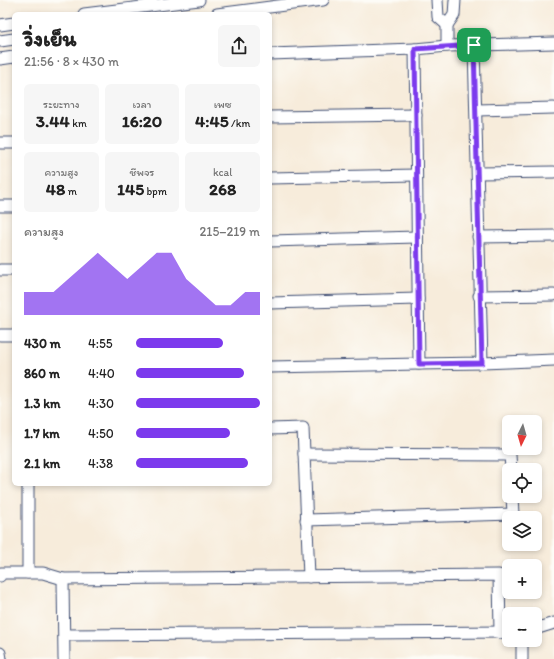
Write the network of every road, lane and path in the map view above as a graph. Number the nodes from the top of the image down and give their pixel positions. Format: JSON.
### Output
{"nodes":[{"id":1,"x":199,"y":0,"type":"edge"},
{"id":2,"x":323,"y":0,"type":"edge"},
{"id":3,"x":437,"y":0,"type":"edge"},
{"id":4,"x":455,"y":0,"type":"edge"},
{"id":5,"x":100,"y":12,"type":"edge"},
{"id":6,"x":231,"y":12,"type":"edge"},
{"id":7,"x":12,"y":23,"type":"edge"},
{"id":8,"x":0,"y":24,"type":"edge"},
{"id":9,"x":447,"y":25,"type":"junction"},
{"id":10,"x":12,"y":39,"type":"edge"},
{"id":11,"x":0,"y":41,"type":"edge"},
{"id":12,"x":554,"y":43,"type":"edge"},
{"id":13,"x":474,"y":45,"type":"junction"},
{"id":14,"x":447,"y":46,"type":"junction"},
{"id":15,"x":415,"y":49,"type":"junction"},
{"id":16,"x":272,"y":54,"type":"edge"},
{"id":17,"x":12,"y":57,"type":"edge"},
{"id":18,"x":0,"y":59,"type":"edge"},
{"id":19,"x":554,"y":108,"type":"edge"},
{"id":20,"x":477,"y":110,"type":"junction"},
{"id":21,"x":416,"y":115,"type":"junction"},
{"id":22,"x":272,"y":117,"type":"edge"},
{"id":23,"x":0,"y":143,"type":"edge"},
{"id":24,"x":12,"y":143,"type":"edge"},
{"id":25,"x":554,"y":172,"type":"edge"},
{"id":26,"x":478,"y":173,"type":"junction"},
{"id":27,"x":416,"y":175,"type":"junction"},
{"id":28,"x":272,"y":178,"type":"edge"},
{"id":29,"x":0,"y":206,"type":"edge"},
{"id":30,"x":12,"y":206,"type":"edge"},
{"id":31,"x":554,"y":236,"type":"edge"},
{"id":32,"x":417,"y":237,"type":"junction"},
{"id":33,"x":478,"y":237,"type":"junction"},
{"id":34,"x":272,"y":241,"type":"edge"},
{"id":35,"x":0,"y":270,"type":"edge"},
{"id":36,"x":12,"y":270,"type":"edge"},
{"id":37,"x":554,"y":295,"type":"edge"},
{"id":38,"x":479,"y":296,"type":"junction"},
{"id":39,"x":418,"y":299,"type":"junction"},
{"id":40,"x":272,"y":303,"type":"edge"},
{"id":41,"x":12,"y":335,"type":"edge"},
{"id":42,"x":0,"y":336,"type":"edge"},
{"id":43,"x":554,"y":360,"type":"edge"},
{"id":44,"x":482,"y":363,"type":"junction"},
{"id":45,"x":419,"y":364,"type":"junction"},
{"id":46,"x":272,"y":367,"type":"edge"},
{"id":47,"x":272,"y":429,"type":"edge"},
{"id":48,"x":304,"y":454,"type":"junction"},
{"id":49,"x":511,"y":463,"type":"edge"},
{"id":50,"x":28,"y":486,"type":"edge"},
{"id":51,"x":512,"y":503,"type":"edge"},
{"id":52,"x":306,"y":520,"type":"junction"},
{"id":53,"x":28,"y":573,"type":"junction"},
{"id":54,"x":0,"y":576,"type":"edge"},
{"id":55,"x":309,"y":577,"type":"junction"},
{"id":56,"x":63,"y":579,"type":"junction"},
{"id":57,"x":502,"y":609,"type":"edge"},
{"id":58,"x":554,"y":623,"type":"edge"},
{"id":59,"x":542,"y":627,"type":"edge"},
{"id":60,"x":502,"y":632,"type":"edge"},
{"id":61,"x":65,"y":635,"type":"junction"},
{"id":62,"x":522,"y":647,"type":"edge"},
{"id":63,"x":0,"y":653,"type":"edge"},
{"id":64,"x":1,"y":659,"type":"edge"},
{"id":65,"x":64,"y":659,"type":"edge"},
{"id":66,"x":522,"y":659,"type":"edge"}],
"edges":[{"from":1,"to":5,"type":"street"},
{"from":2,"to":6,"type":"street"},
{"from":3,"to":9,"type":"street"},
{"from":4,"to":9,"type":"street"},
{"from":7,"to":8,"type":"street"},
{"from":9,"to":14,"type":"street"},
{"from":10,"to":11,"type":"street"},
{"from":12,"to":13,"type":"street"},
{"from":13,"to":14,"type":"street"},
{"from":13,"to":20,"type":"street"},
{"from":14,"to":15,"type":"street"},
{"from":15,"to":16,"type":"street"},
{"from":15,"to":21,"type":"street"},
{"from":17,"to":18,"type":"street"},
{"from":19,"to":20,"type":"street"},
{"from":20,"to":26,"type":"street"},
{"from":21,"to":22,"type":"street"},
{"from":21,"to":27,"type":"street"},
{"from":23,"to":24,"type":"street"},
{"from":25,"to":26,"type":"street"},
{"from":26,"to":33,"type":"street"},
{"from":27,"to":28,"type":"street"},
{"from":27,"to":32,"type":"street"},
{"from":29,"to":30,"type":"street"},
{"from":31,"to":33,"type":"street"},
{"from":32,"to":34,"type":"street"},
{"from":32,"to":39,"type":"street"},
{"from":33,"to":38,"type":"street"},
{"from":35,"to":36,"type":"street"},
{"from":37,"to":38,"type":"street"},
{"from":38,"to":44,"type":"street"},
{"from":39,"to":40,"type":"street"},
{"from":39,"to":45,"type":"street"},
{"from":41,"to":42,"type":"street"},
{"from":43,"to":44,"type":"street"},
{"from":44,"to":45,"type":"street"},
{"from":45,"to":46,"type":"street"},
{"from":47,"to":48,"type":"street"},
{"from":48,"to":49,"type":"street"},
{"from":48,"to":52,"type":"street"},
{"from":50,"to":53,"type":"street"},
{"from":51,"to":52,"type":"street"},
{"from":52,"to":55,"type":"street"},
{"from":53,"to":54,"type":"street"},
{"from":53,"to":56,"type":"street"},
{"from":55,"to":56,"type":"street"},
{"from":55,"to":57,"type":"street"},
{"from":56,"to":61,"type":"street"},
{"from":58,"to":59,"type":"street"},
{"from":60,"to":61,"type":"street"},
{"from":61,"to":65,"type":"street"},
{"from":62,"to":66,"type":"street"},
{"from":63,"to":64,"type":"street"}]}
